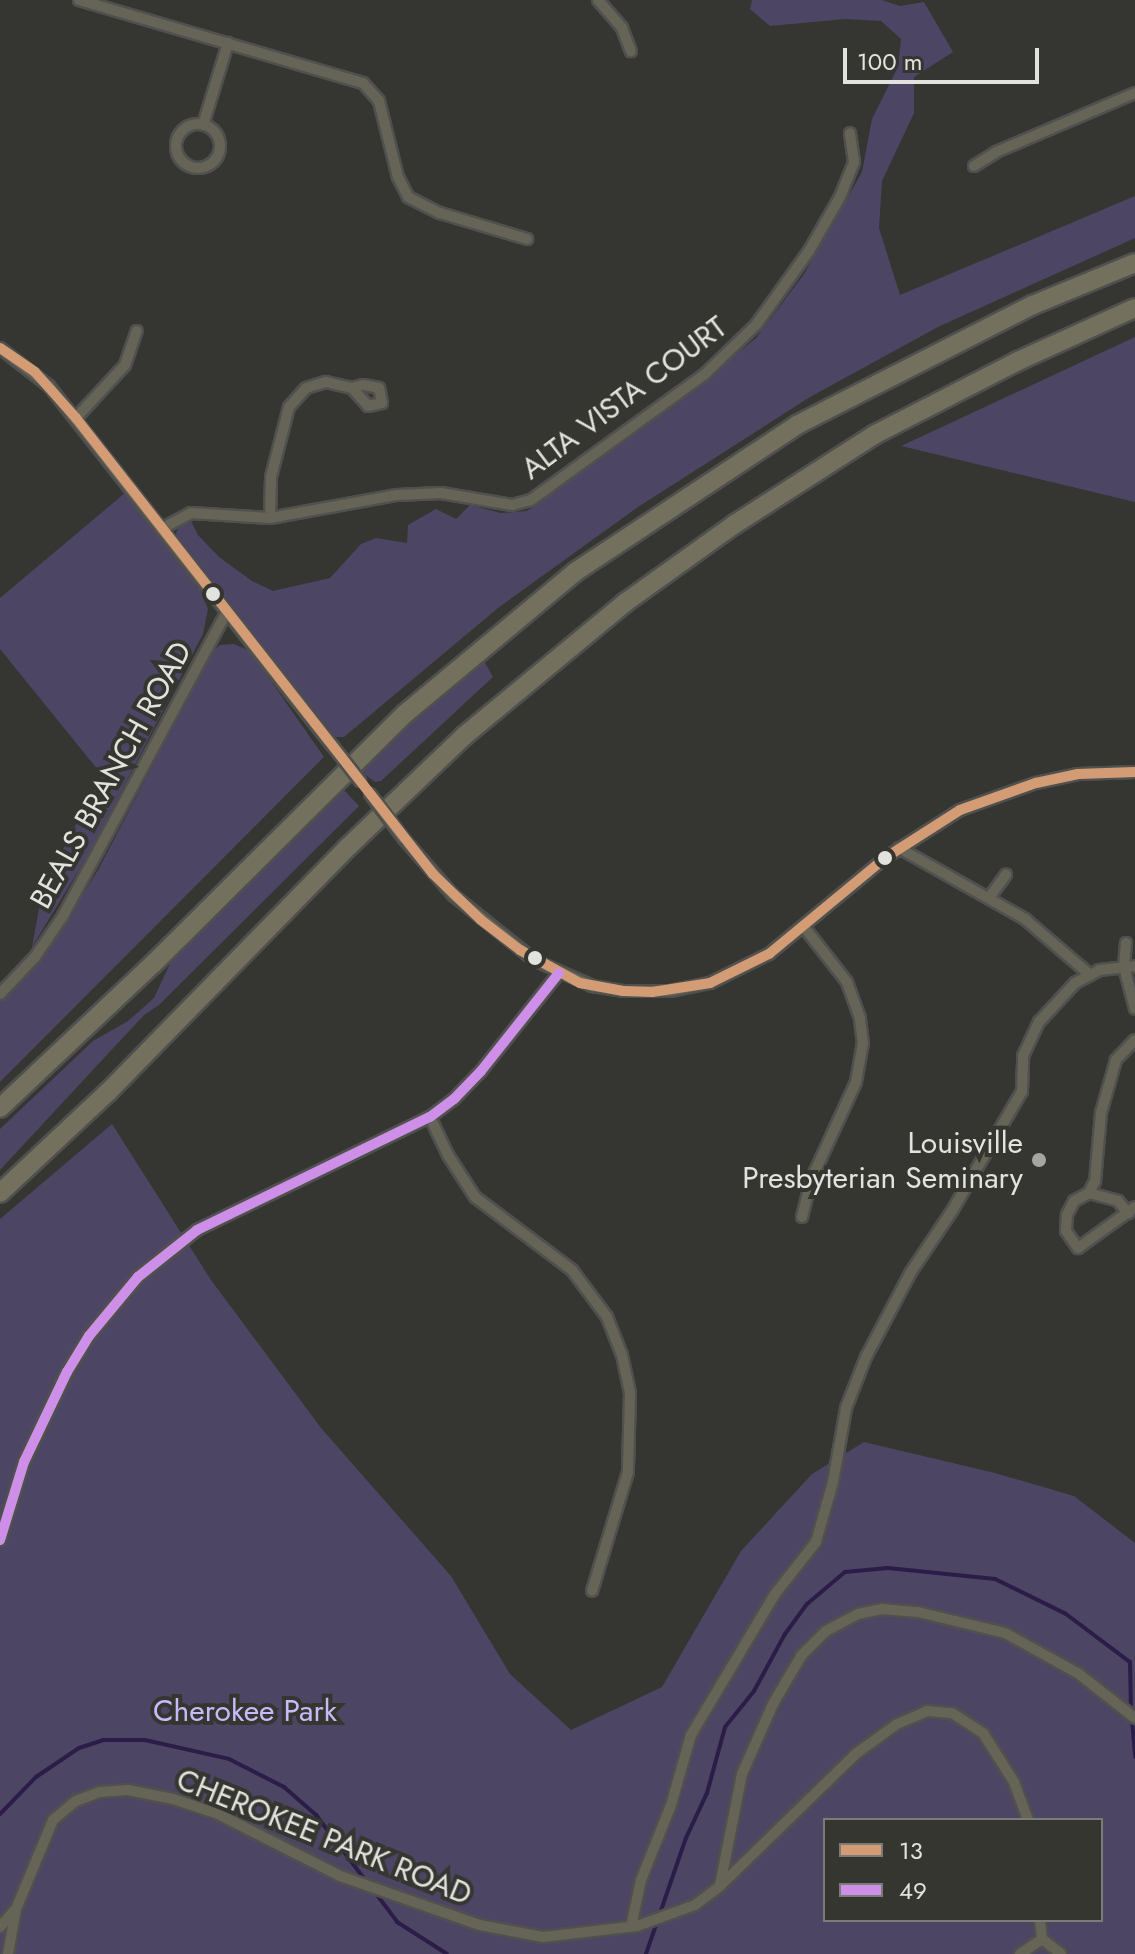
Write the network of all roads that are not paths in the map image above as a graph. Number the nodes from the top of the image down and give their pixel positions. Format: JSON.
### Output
{"nodes":[{"id":1,"x":79,"y":0,"type":"edge"},
{"id":2,"x":598,"y":0,"type":"edge"},
{"id":3,"x":228,"y":43,"type":"junction"},
{"id":4,"x":631,"y":51,"type":"dead end"},
{"id":5,"x":1135,"y":93,"type":"edge"},
{"id":6,"x":203,"y":125,"type":"junction"},
{"id":7,"x":850,"y":133,"type":"dead end"},
{"id":8,"x":974,"y":166,"type":"dead end"},
{"id":9,"x":527,"y":239,"type":"dead end"},
{"id":10,"x":1135,"y":263,"type":"edge"},
{"id":11,"x":1135,"y":308,"type":"edge"},
{"id":12,"x":137,"y":331,"type":"dead end"},
{"id":13,"x":0,"y":348,"type":"edge"},
{"id":14,"x":352,"y":388,"type":"dead end"},
{"id":15,"x":76,"y":418,"type":"junction"},
{"id":16,"x":270,"y":518,"type":"junction"},
{"id":17,"x":161,"y":529,"type":"junction"},
{"id":18,"x":227,"y":611,"type":"junction"},
{"id":19,"x":1135,"y":772,"type":"edge"},
{"id":20,"x":899,"y":848,"type":"junction"},
{"id":21,"x":1006,"y":875,"type":"dead end"},
{"id":22,"x":989,"y":898,"type":"junction"},
{"id":23,"x":804,"y":927,"type":"junction"},
{"id":24,"x":1126,"y":943,"type":"dead end"},
{"id":25,"x":1130,"y":966,"type":"edge"},
{"id":26,"x":559,"y":973,"type":"junction"},
{"id":27,"x":1090,"y":975,"type":"junction"},
{"id":28,"x":0,"y":994,"type":"edge"},
{"id":29,"x":1135,"y":1009,"type":"edge"},
{"id":30,"x":1135,"y":1040,"type":"edge"},
{"id":31,"x":0,"y":1108,"type":"edge"},
{"id":32,"x":430,"y":1117,"type":"junction"},
{"id":33,"x":0,"y":1193,"type":"edge"},
{"id":34,"x":1089,"y":1193,"type":"junction"},
{"id":35,"x":1131,"y":1210,"type":"edge"},
{"id":36,"x":802,"y":1217,"type":"dead end"},
{"id":37,"x":0,"y":1540,"type":"edge"},
{"id":38,"x":592,"y":1591,"type":"dead end"},
{"id":39,"x":1135,"y":1718,"type":"edge"},
{"id":40,"x":1027,"y":1818,"type":"edge"},
{"id":41,"x":719,"y":1887,"type":"junction"},
{"id":42,"x":16,"y":1909,"type":"junction"},
{"id":43,"x":1040,"y":1922,"type":"edge"},
{"id":44,"x":634,"y":1926,"type":"junction"},
{"id":45,"x":0,"y":1927,"type":"edge"},
{"id":46,"x":1042,"y":1939,"type":"junction"},
{"id":47,"x":8,"y":1954,"type":"edge"},
{"id":48,"x":1020,"y":1954,"type":"edge"},
{"id":49,"x":1061,"y":1954,"type":"edge"}],
"edges":[{"from":1,"to":3,"type":"street"},
{"from":2,"to":4,"type":"street"},
{"from":3,"to":6,"type":"street"},
{"from":3,"to":9,"type":"street"},
{"from":5,"to":8,"type":"street"},
{"from":6,"to":6,"type":"street"},
{"from":7,"to":16,"type":"street","name":"ALTA VISTA COURT"},
{"from":10,"to":31,"type":"highway"},
{"from":11,"to":33,"type":"highway"},
{"from":12,"to":15,"type":"street"},
{"from":13,"to":15,"type":"street"},
{"from":14,"to":16,"type":"street"},
{"from":15,"to":17,"type":"street"},
{"from":16,"to":17,"type":"street","name":"ALTA VISTA COURT"},
{"from":17,"to":18,"type":"street"},
{"from":18,"to":26,"type":"street","bridge":true},
{"from":18,"to":28,"type":"street","name":"BEALS BRANCH ROAD"},
{"from":19,"to":20,"type":"street"},
{"from":20,"to":22,"type":"street"},
{"from":20,"to":23,"type":"street"},
{"from":21,"to":22,"type":"street"},
{"from":22,"to":27,"type":"street"},
{"from":23,"to":26,"type":"street"},
{"from":23,"to":36,"type":"street"},
{"from":24,"to":25,"type":"street"},
{"from":25,"to":27,"type":"street"},
{"from":25,"to":29,"type":"street"},
{"from":26,"to":32,"type":"street"},
{"from":27,"to":44,"type":"street"},
{"from":30,"to":34,"type":"street"},
{"from":32,"to":37,"type":"street"},
{"from":32,"to":38,"type":"street"},
{"from":34,"to":35,"type":"street"},
{"from":34,"to":35,"type":"street"},
{"from":39,"to":41,"type":"street"},
{"from":40,"to":41,"type":"street","name":"CHEROKEE PARK ROAD"},
{"from":41,"to":44,"type":"street","name":"CHEROKEE PARK ROAD"},
{"from":42,"to":44,"type":"street","name":"CHEROKEE PARK ROAD"},
{"from":42,"to":45,"type":"street","name":"CHEROKEE PARK ROAD"},
{"from":42,"to":47,"type":"street","name":"CHEROKEE PARK ROAD"},
{"from":43,"to":46,"type":"street"},
{"from":46,"to":48,"type":"street"},
{"from":46,"to":49,"type":"street"}]}
